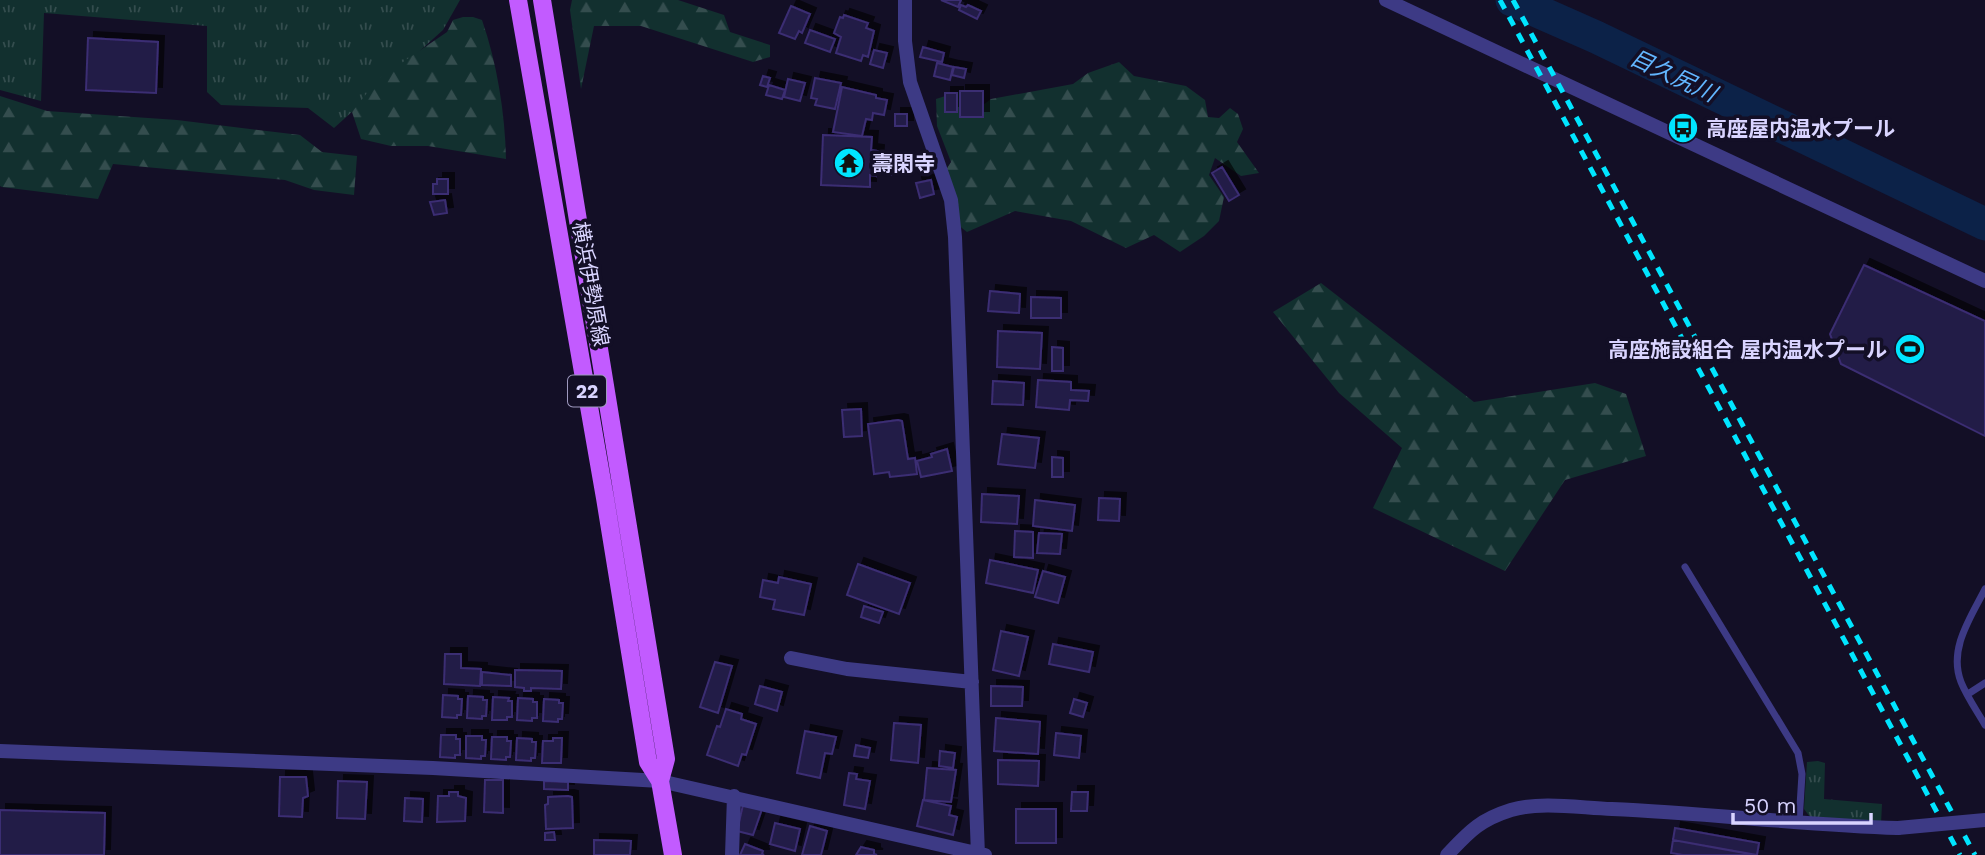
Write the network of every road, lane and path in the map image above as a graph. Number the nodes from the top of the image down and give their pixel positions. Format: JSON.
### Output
{"nodes":[{"id":1,"x":518,"y":0,"type":"edge"},
{"id":2,"x":542,"y":0,"type":"edge"},
{"id":3,"x":905,"y":0,"type":"edge"},
{"id":4,"x":1386,"y":0,"type":"edge"},
{"id":5,"x":1985,"y":281,"type":"edge"},
{"id":6,"x":1685,"y":567,"type":"dead end"},
{"id":7,"x":1985,"y":589,"type":"edge"},
{"id":8,"x":791,"y":658,"type":"dead end"},
{"id":9,"x":972,"y":682,"type":"junction"},
{"id":10,"x":1985,"y":683,"type":"edge"},
{"id":11,"x":1968,"y":694,"type":"junction"},
{"id":12,"x":1985,"y":725,"type":"edge"},
{"id":13,"x":0,"y":751,"type":"edge"},
{"id":14,"x":660,"y":781,"type":"junction"},
{"id":15,"x":734,"y":796,"type":"junction"},
{"id":16,"x":1985,"y":820,"type":"edge"},
{"id":17,"x":1800,"y":823,"type":"junction"},
{"id":18,"x":980,"y":854,"type":"edge"},
{"id":19,"x":673,"y":855,"type":"edge"},
{"id":20,"x":732,"y":855,"type":"edge"},
{"id":21,"x":1447,"y":855,"type":"edge"}],
"edges":[{"from":1,"to":14,"type":"main road","name":"横浜伊勢原線","number":"22"},
{"from":2,"to":14,"type":"main road","name":"横浜伊勢原線","number":"22"},
{"from":3,"to":9,"type":"street"},
{"from":4,"to":5,"type":"street"},
{"from":6,"to":17,"type":"lane"},
{"from":7,"to":11,"type":"lane"},
{"from":8,"to":9,"type":"street"},
{"from":9,"to":18,"type":"street"},
{"from":10,"to":11,"type":"lane"},
{"from":11,"to":12,"type":"lane"},
{"from":13,"to":14,"type":"street"},
{"from":14,"to":15,"type":"street"},
{"from":14,"to":19,"type":"main road","name":"横浜伊勢原線","number":"22"},
{"from":15,"to":18,"type":"street"},
{"from":15,"to":20,"type":"street"},
{"from":16,"to":17,"type":"street","bridge":true},
{"from":17,"to":21,"type":"street"}]}
